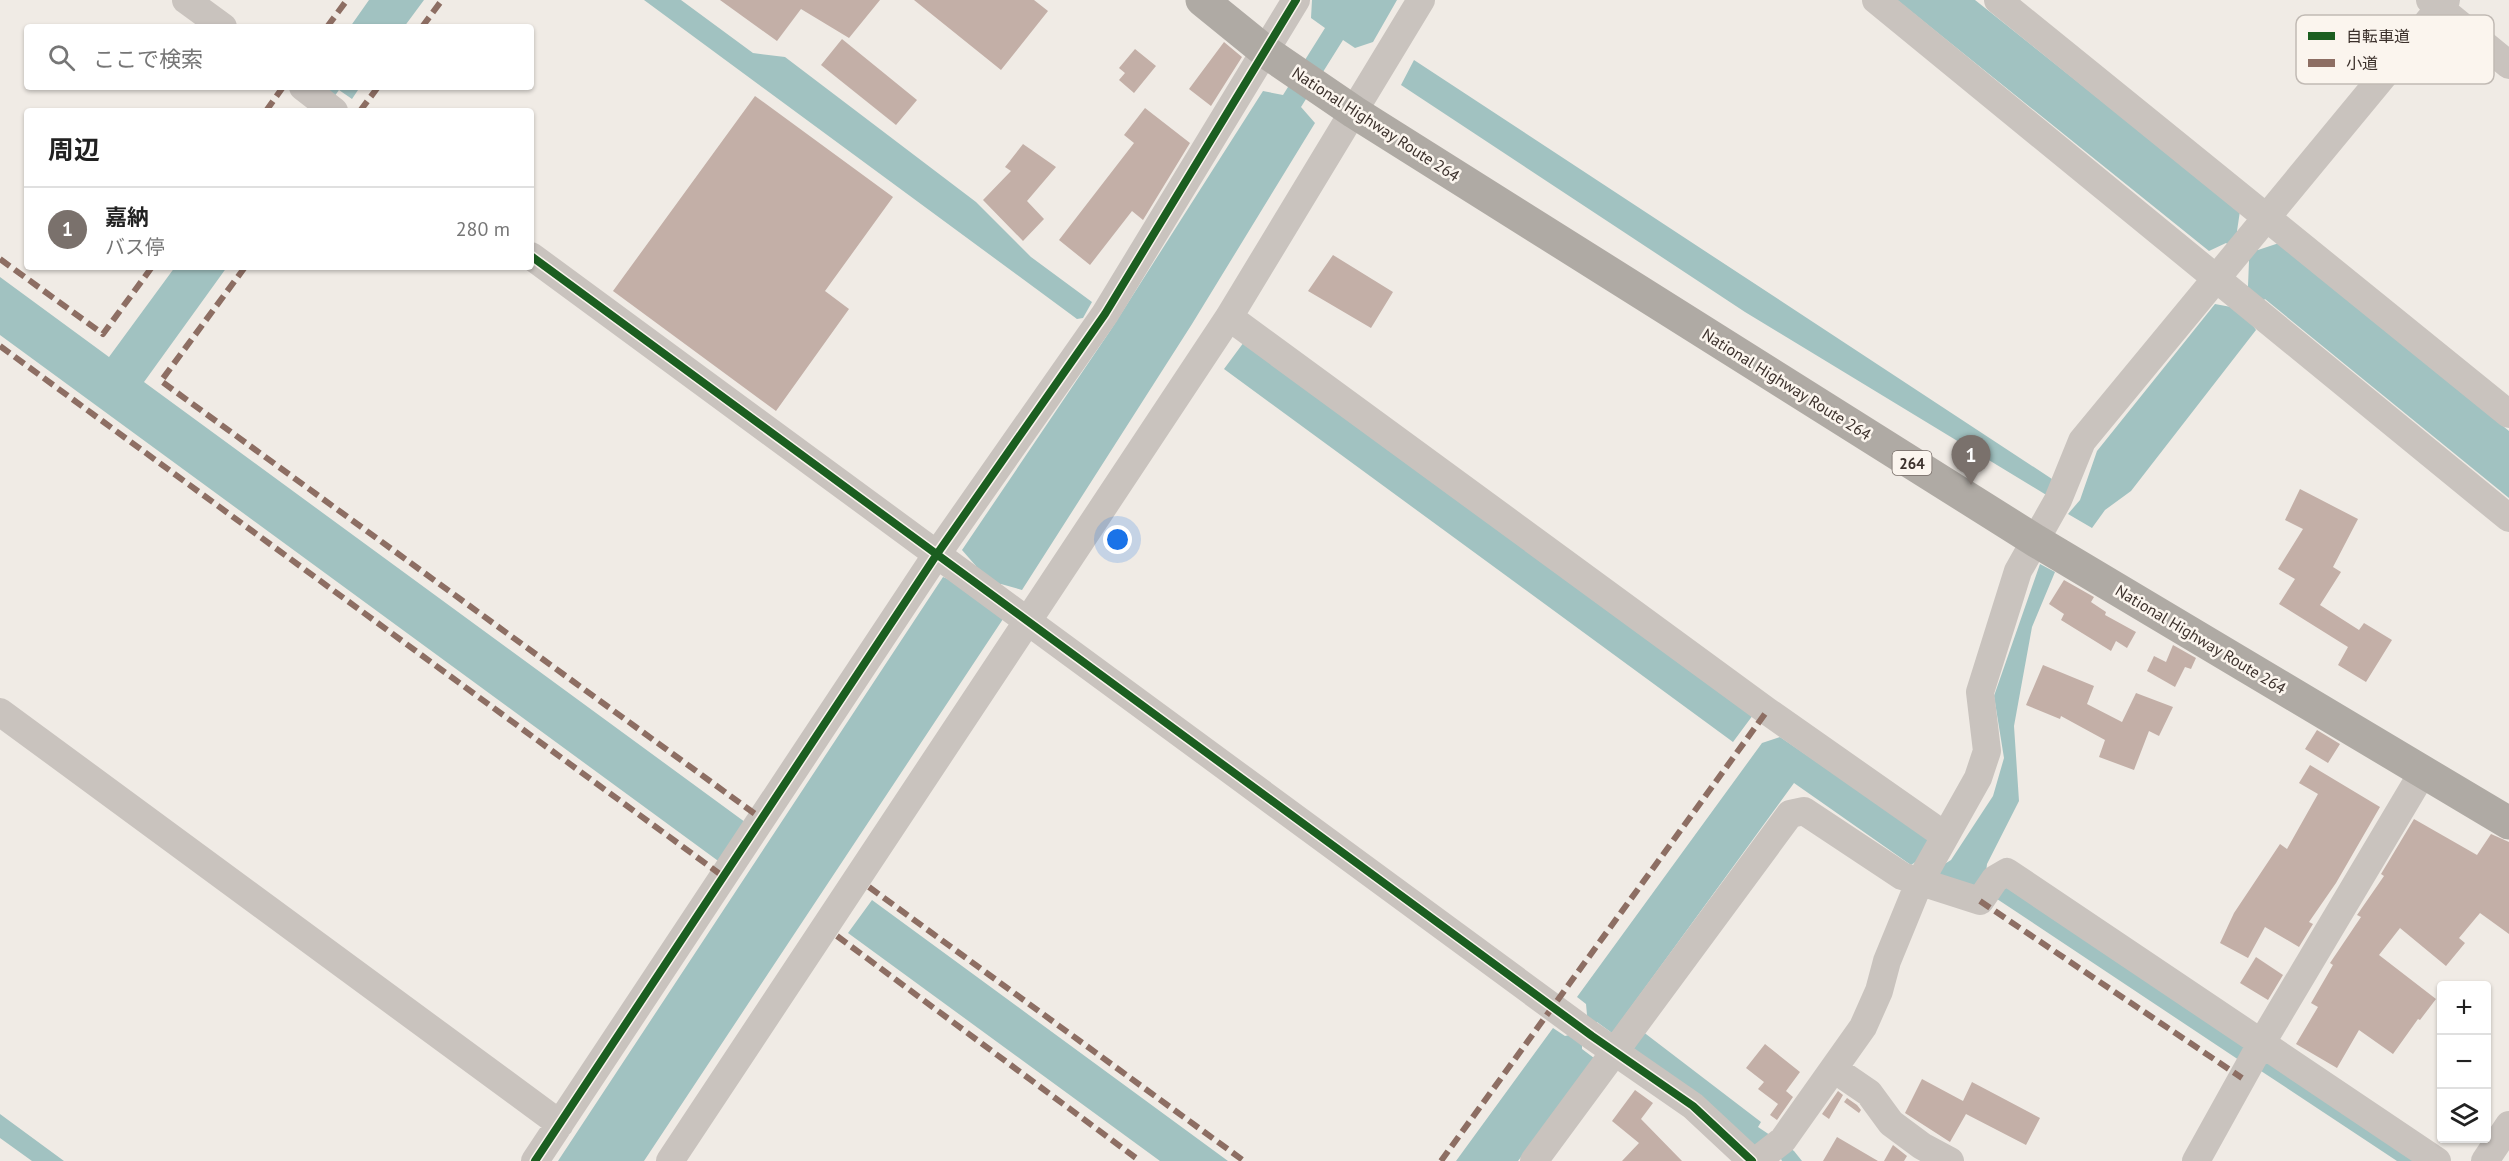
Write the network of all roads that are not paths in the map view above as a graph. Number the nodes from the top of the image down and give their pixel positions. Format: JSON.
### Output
{"nodes":[{"id":1,"x":186,"y":0,"type":"edge"},
{"id":2,"x":1202,"y":0,"type":"edge"},
{"id":3,"x":1296,"y":0,"type":"edge"},
{"id":4,"x":1421,"y":0,"type":"edge"},
{"id":5,"x":1876,"y":0,"type":"edge"},
{"id":6,"x":1998,"y":0,"type":"edge"},
{"id":7,"x":2438,"y":2,"type":"edge"},
{"id":8,"x":2428,"y":15,"type":"edge"},
{"id":9,"x":2453,"y":15,"type":"edge"},
{"id":10,"x":219,"y":24,"type":"edge"},
{"id":11,"x":2494,"y":52,"type":"edge"},
{"id":12,"x":1278,"y":61,"type":"junction"},
{"id":13,"x":2509,"y":65,"type":"edge"},
{"id":14,"x":2378,"y":84,"type":"edge"},
{"id":15,"x":1354,"y":112,"type":"junction"},
{"id":16,"x":534,"y":258,"type":"edge"},
{"id":17,"x":2244,"y":266,"type":"junction"},
{"id":18,"x":1229,"y":317,"type":"junction"},
{"id":19,"x":2509,"y":414,"type":"edge"},
{"id":20,"x":2509,"y":518,"type":"edge"},
{"id":21,"x":2036,"y":541,"type":"junction"},
{"id":22,"x":937,"y":554,"type":"junction"},
{"id":23,"x":1029,"y":620,"type":"junction"},
{"id":24,"x":0,"y":712,"type":"edge"},
{"id":25,"x":2423,"y":772,"type":"junction"},
{"id":26,"x":2509,"y":823,"type":"edge"},
{"id":27,"x":1931,"y":861,"type":"junction"},
{"id":28,"x":1594,"y":1037,"type":"junction"},
{"id":29,"x":2261,"y":1044,"type":"junction"},
{"id":30,"x":1834,"y":1070,"type":"junction"},
{"id":31,"x":560,"y":1124,"type":"junction"},
{"id":32,"x":2509,"y":1125,"type":"edge"},
{"id":33,"x":1765,"y":1154,"type":"edge"},
{"id":34,"x":535,"y":1161,"type":"edge"},
{"id":35,"x":670,"y":1161,"type":"edge"},
{"id":36,"x":1534,"y":1161,"type":"edge"},
{"id":37,"x":1950,"y":1161,"type":"edge"},
{"id":38,"x":2196,"y":1161,"type":"edge"},
{"id":39,"x":2437,"y":1161,"type":"edge"},
{"id":40,"x":2485,"y":1161,"type":"edge"}],
"edges":[{"from":1,"to":10,"type":"street"},
{"from":2,"to":12,"type":"highway","name":"National Highway Route 264","number":"264"},
{"from":3,"to":12,"type":"street"},
{"from":4,"to":15,"type":"street"},
{"from":5,"to":17,"type":"street"},
{"from":6,"to":17,"type":"street"},
{"from":7,"to":8,"type":"street"},
{"from":7,"to":9,"type":"street"},
{"from":11,"to":13,"type":"street"},
{"from":12,"to":15,"type":"highway","name":"National Highway Route 264","number":"264"},
{"from":12,"to":22,"type":"street"},
{"from":14,"to":17,"type":"street"},
{"from":15,"to":18,"type":"street"},
{"from":15,"to":21,"type":"highway","name":"National Highway Route 264","number":"264"},
{"from":16,"to":22,"type":"street"},
{"from":17,"to":19,"type":"street"},
{"from":17,"to":20,"type":"street"},
{"from":17,"to":21,"type":"street"},
{"from":18,"to":23,"type":"street"},
{"from":18,"to":27,"type":"street"},
{"from":21,"to":25,"type":"highway","name":"National Highway Route 264","number":"264"},
{"from":21,"to":27,"type":"street"},
{"from":22,"to":23,"type":"street"},
{"from":22,"to":31,"type":"street"},
{"from":23,"to":28,"type":"street"},
{"from":23,"to":35,"type":"street"},
{"from":24,"to":31,"type":"street"},
{"from":25,"to":26,"type":"highway","name":"National Highway Route 264","number":"264"},
{"from":25,"to":29,"type":"street"},
{"from":27,"to":28,"type":"street"},
{"from":27,"to":29,"type":"street"},
{"from":27,"to":30,"type":"street"},
{"from":28,"to":33,"type":"street"},
{"from":28,"to":36,"type":"street"},
{"from":29,"to":38,"type":"street"},
{"from":29,"to":39,"type":"street"},
{"from":30,"to":33,"type":"street"},
{"from":30,"to":37,"type":"street"},
{"from":31,"to":34,"type":"street"},
{"from":32,"to":40,"type":"street"}]}
